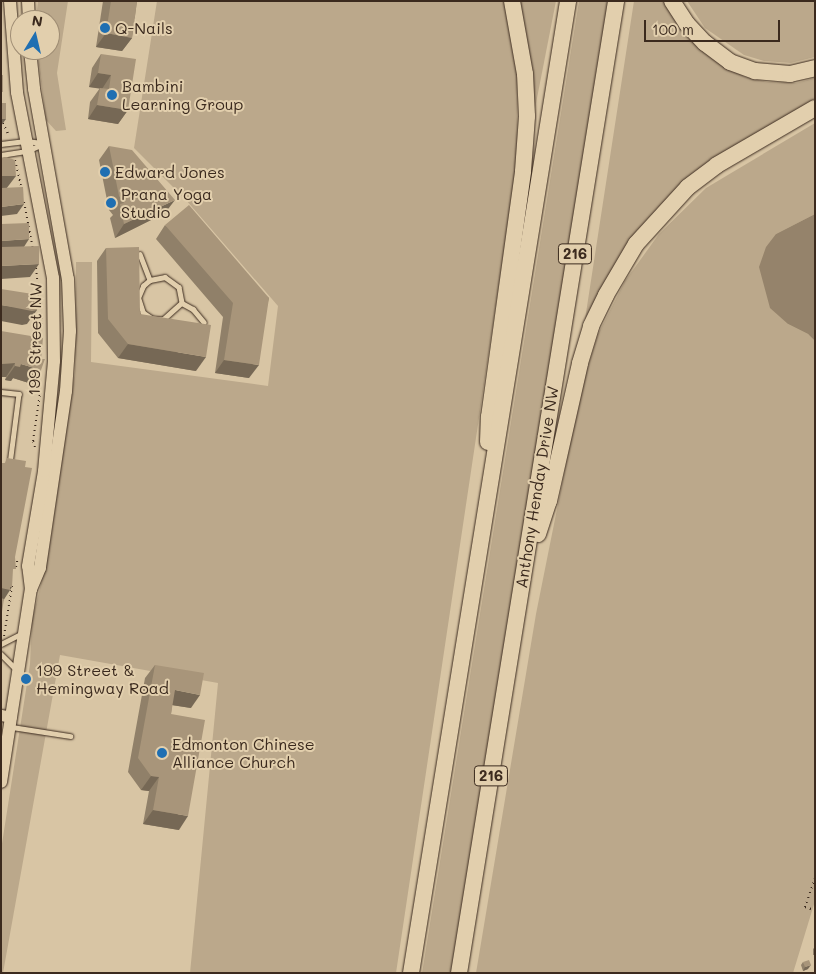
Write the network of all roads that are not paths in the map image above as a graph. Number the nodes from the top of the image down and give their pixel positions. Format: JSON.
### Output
{"nodes":[{"id":1,"x":10,"y":1,"type":"edge"},
{"id":2,"x":512,"y":1,"type":"edge"},
{"id":3,"x":568,"y":1,"type":"edge"},
{"id":4,"x":616,"y":1,"type":"edge"},
{"id":5,"x":672,"y":1,"type":"edge"},
{"id":6,"x":31,"y":60,"type":"edge"},
{"id":7,"x":815,"y":68,"type":"edge"},
{"id":8,"x":815,"y":108,"type":"edge"},
{"id":9,"x":1,"y":144,"type":"edge"},
{"id":10,"x":44,"y":144,"type":"junction"},
{"id":11,"x":26,"y":146,"type":"junction"},
{"id":12,"x":1,"y":155,"type":"edge"},
{"id":13,"x":140,"y":254,"type":"edge"},
{"id":14,"x":150,"y":280,"type":"junction"},
{"id":15,"x":182,"y":302,"type":"junction"},
{"id":16,"x":204,"y":322,"type":"edge"},
{"id":17,"x":1,"y":392,"type":"edge"},
{"id":18,"x":1,"y":464,"type":"edge"},
{"id":19,"x":9,"y":465,"type":"junction"},
{"id":20,"x":18,"y":466,"type":"edge"},
{"id":21,"x":44,"y":471,"type":"junction"},
{"id":22,"x":487,"y":499,"type":"junction"},
{"id":23,"x":523,"y":578,"type":"junction"},
{"id":24,"x":24,"y":633,"type":"junction"},
{"id":25,"x":2,"y":644,"type":"edge"},
{"id":26,"x":1,"y":654,"type":"edge"},
{"id":27,"x":18,"y":671,"type":"junction"},
{"id":28,"x":7,"y":724,"type":"edge"},
{"id":29,"x":70,"y":736,"type":"dead end"},
{"id":30,"x":1,"y":782,"type":"edge"},
{"id":31,"x":411,"y":973,"type":"edge"},
{"id":32,"x":459,"y":973,"type":"edge"}],
"edges":[{"from":1,"to":11,"type":"main road","name":"199 Street NW"},
{"from":2,"to":22,"type":"highway"},
{"from":3,"to":22,"type":"highway"},
{"from":4,"to":23,"type":"highway","name":"Anthony Henday Drive NW","number":"216"},
{"from":5,"to":7,"type":"highway"},
{"from":6,"to":10,"type":"main road","name":"199 Street NW"},
{"from":8,"to":23,"type":"highway"},
{"from":9,"to":11,"type":"lane"},
{"from":10,"to":11,"type":"lane"},
{"from":10,"to":11,"type":"lane"},
{"from":10,"to":21,"type":"main road","name":"199 Street NW"},
{"from":11,"to":12,"type":"lane"},
{"from":11,"to":21,"type":"main road","name":"199 Street NW"},
{"from":13,"to":14,"type":"lane"},
{"from":14,"to":15,"type":"lane"},
{"from":14,"to":15,"type":"lane"},
{"from":15,"to":16,"type":"lane"},
{"from":17,"to":19,"type":"lane"},
{"from":18,"to":19,"type":"lane"},
{"from":19,"to":20,"type":"lane"},
{"from":21,"to":24,"type":"main road","name":"199 Street NW"},
{"from":22,"to":31,"type":"highway"},
{"from":23,"to":32,"type":"highway","name":"Anthony Henday Drive NW","number":"216"},
{"from":24,"to":25,"type":"lane"},
{"from":24,"to":27,"type":"main road","name":"199 Street NW"},
{"from":26,"to":27,"type":"lane"},
{"from":27,"to":28,"type":"main road","name":"199 Street NW"},
{"from":28,"to":29,"type":"lane"},
{"from":28,"to":30,"type":"main road","name":"199 Street NW"}]}
